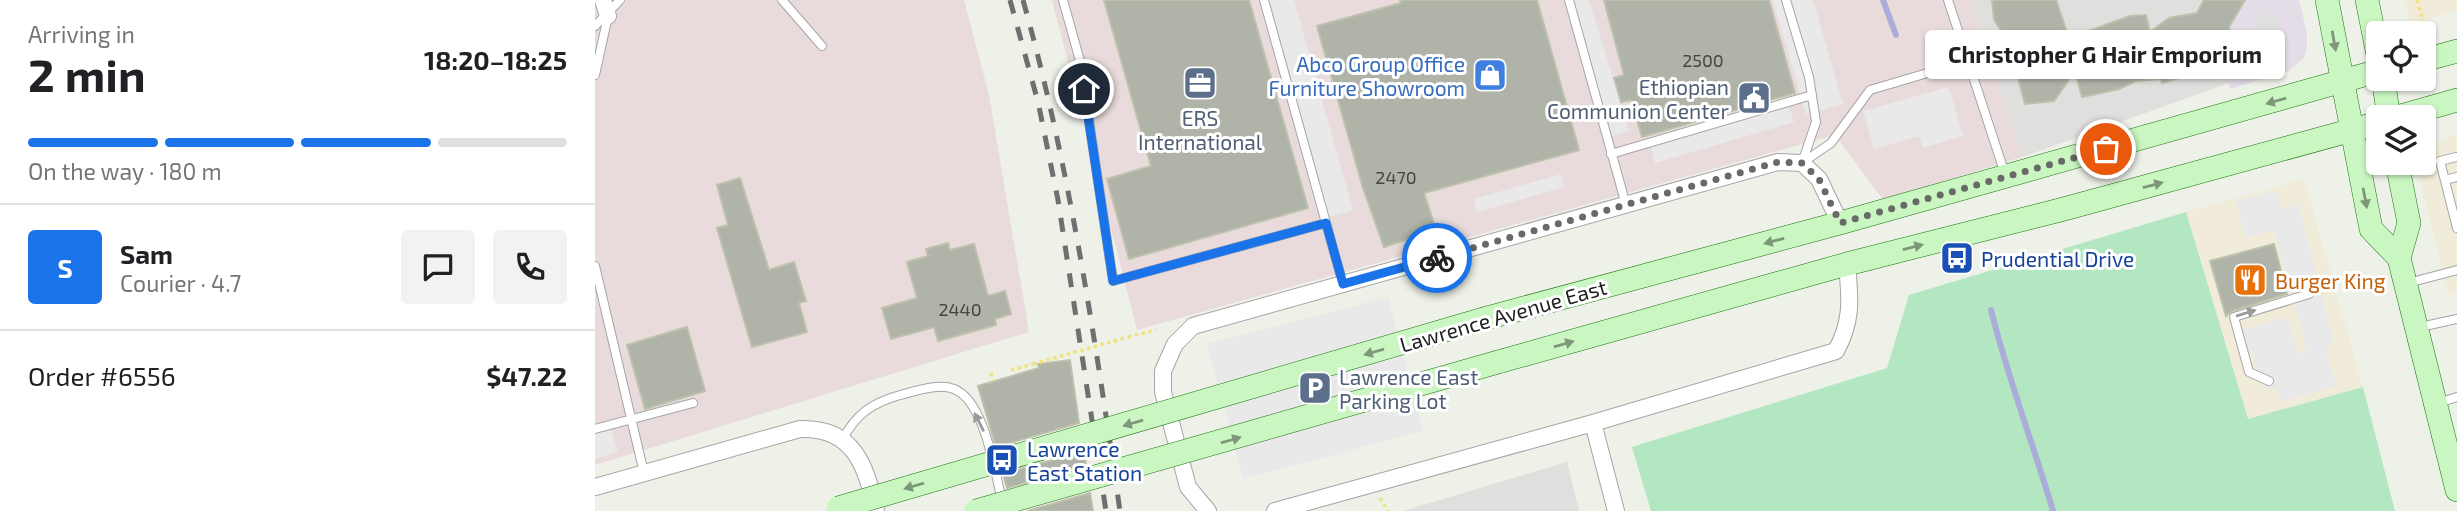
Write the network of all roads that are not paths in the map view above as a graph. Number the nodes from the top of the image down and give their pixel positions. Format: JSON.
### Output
{"nodes":[{"id":1,"x":620,"y":0,"type":"edge"},
{"id":2,"x":782,"y":0,"type":"edge"},
{"id":3,"x":1063,"y":0,"type":"edge"},
{"id":4,"x":1264,"y":0,"type":"edge"},
{"id":5,"x":1569,"y":0,"type":"edge"},
{"id":6,"x":1786,"y":0,"type":"edge"},
{"id":7,"x":1948,"y":0,"type":"edge"},
{"id":8,"x":2327,"y":0,"type":"edge"},
{"id":9,"x":2367,"y":0,"type":"edge"},
{"id":10,"x":602,"y":14,"type":"edge"},
{"id":11,"x":2371,"y":21,"type":"edge"},
{"id":12,"x":822,"y":46,"type":"dead end"},
{"id":13,"x":2457,"y":51,"type":"edge"},
{"id":14,"x":2436,"y":57,"type":"edge"},
{"id":15,"x":1968,"y":61,"type":"junction"},
{"id":16,"x":595,"y":75,"type":"edge"},
{"id":17,"x":2366,"y":75,"type":"edge"},
{"id":18,"x":2341,"y":83,"type":"junction"},
{"id":19,"x":1812,"y":95,"type":"junction"},
{"id":20,"x":2457,"y":100,"type":"edge"},
{"id":21,"x":2436,"y":106,"type":"edge"},
{"id":22,"x":2366,"y":127,"type":"edge"},
{"id":23,"x":2351,"y":131,"type":"junction"},
{"id":24,"x":1611,"y":154,"type":"junction"},
{"id":25,"x":2456,"y":157,"type":"edge"},
{"id":26,"x":1802,"y":163,"type":"junction"},
{"id":27,"x":2399,"y":175,"type":"edge"},
{"id":28,"x":2006,"y":177,"type":"junction"},
{"id":29,"x":2457,"y":177,"type":"edge"},
{"id":30,"x":2445,"y":180,"type":"junction"},
{"id":31,"x":1626,"y":205,"type":"junction"},
{"id":32,"x":2455,"y":212,"type":"edge"},
{"id":33,"x":1326,"y":223,"type":"junction"},
{"id":34,"x":1840,"y":223,"type":"junction"},
{"id":35,"x":2457,"y":228,"type":"edge"},
{"id":36,"x":2399,"y":258,"type":"junction"},
{"id":37,"x":1847,"y":264,"type":"junction"},
{"id":38,"x":595,"y":266,"type":"edge"},
{"id":39,"x":2457,"y":270,"type":"edge"},
{"id":40,"x":1343,"y":284,"type":"junction"},
{"id":41,"x":2406,"y":284,"type":"junction"},
{"id":42,"x":2309,"y":294,"type":"dead end"},
{"id":43,"x":2457,"y":319,"type":"edge"},
{"id":44,"x":2417,"y":328,"type":"junction"},
{"id":45,"x":2269,"y":381,"type":"dead end"},
{"id":46,"x":2446,"y":400,"type":"edge"},
{"id":47,"x":693,"y":403,"type":"dead end"},
{"id":48,"x":630,"y":421,"type":"junction"},
{"id":49,"x":1593,"y":423,"type":"junction"},
{"id":50,"x":595,"y":429,"type":"edge"},
{"id":51,"x":843,"y":439,"type":"junction"},
{"id":52,"x":644,"y":473,"type":"junction"},
{"id":53,"x":595,"y":487,"type":"edge"},
{"id":54,"x":2457,"y":490,"type":"edge"},
{"id":55,"x":832,"y":509,"type":"edge"},
{"id":56,"x":876,"y":511,"type":"edge"},
{"id":57,"x":976,"y":511,"type":"edge"},
{"id":58,"x":1004,"y":511,"type":"edge"},
{"id":59,"x":1208,"y":511,"type":"edge"},
{"id":60,"x":1275,"y":511,"type":"edge"},
{"id":61,"x":1616,"y":511,"type":"edge"}],
"edges":[{"from":1,"to":10,"type":"lane"},
{"from":2,"to":12,"type":"lane"},
{"from":3,"to":33,"type":"lane"},
{"from":4,"to":33,"type":"lane"},
{"from":5,"to":24,"type":"lane"},
{"from":6,"to":19,"type":"lane"},
{"from":7,"to":15,"type":"lane"},
{"from":8,"to":18,"type":"main road","one_way":true},
{"from":9,"to":11,"type":"main road"},
{"from":10,"to":16,"type":"lane"},
{"from":13,"to":14,"type":"main road"},
{"from":15,"to":26,"type":"lane"},
{"from":15,"to":28,"type":"lane"},
{"from":17,"to":18,"type":"main road","name":"Lawrence Avenue East"},
{"from":18,"to":23,"type":"main road"},
{"from":18,"to":28,"type":"main road","name":"Lawrence Avenue East","one_way":true},
{"from":19,"to":24,"type":"lane"},
{"from":19,"to":26,"type":"lane"},
{"from":20,"to":21,"type":"main road"},
{"from":22,"to":23,"type":"main road"},
{"from":23,"to":36,"type":"main road","one_way":true},
{"from":37,"to":23,"type":"main road","one_way":true},
{"from":24,"to":31,"type":"lane"},
{"from":25,"to":30,"type":"lane"},
{"from":26,"to":31,"type":"street"},
{"from":26,"to":34,"type":"street"},
{"from":27,"to":36,"type":"main road"},
{"from":28,"to":34,"type":"main road","name":"Lawrence Avenue East"},
{"from":29,"to":30,"type":"lane"},
{"from":30,"to":32,"type":"lane"},
{"from":31,"to":40,"type":"street"},
{"from":32,"to":35,"type":"lane"},
{"from":33,"to":40,"type":"lane"},
{"from":34,"to":55,"type":"main road","name":"Lawrence Avenue East","one_way":true,"bridge":true},
{"from":36,"to":41,"type":"main road"},
{"from":37,"to":49,"type":"street"},
{"from":57,"to":37,"type":"main road","one_way":true,"bridge":true},
{"from":38,"to":48,"type":"lane"},
{"from":39,"to":41,"type":"lane"},
{"from":40,"to":59,"type":"street"},
{"from":41,"to":44,"type":"main road"},
{"from":45,"to":42,"type":"lane","one_way":true},
{"from":43,"to":44,"type":"lane"},
{"from":44,"to":46,"type":"main road"},
{"from":46,"to":54,"type":"main road"},
{"from":47,"to":48,"type":"lane"},
{"from":48,"to":50,"type":"lane"},
{"from":48,"to":52,"type":"lane"},
{"from":49,"to":60,"type":"street"},
{"from":49,"to":61,"type":"street"},
{"from":51,"to":52,"type":"street"},
{"from":51,"to":56,"type":"street"},
{"from":58,"to":51,"type":"lane","one_way":true},
{"from":52,"to":53,"type":"street"}]}
